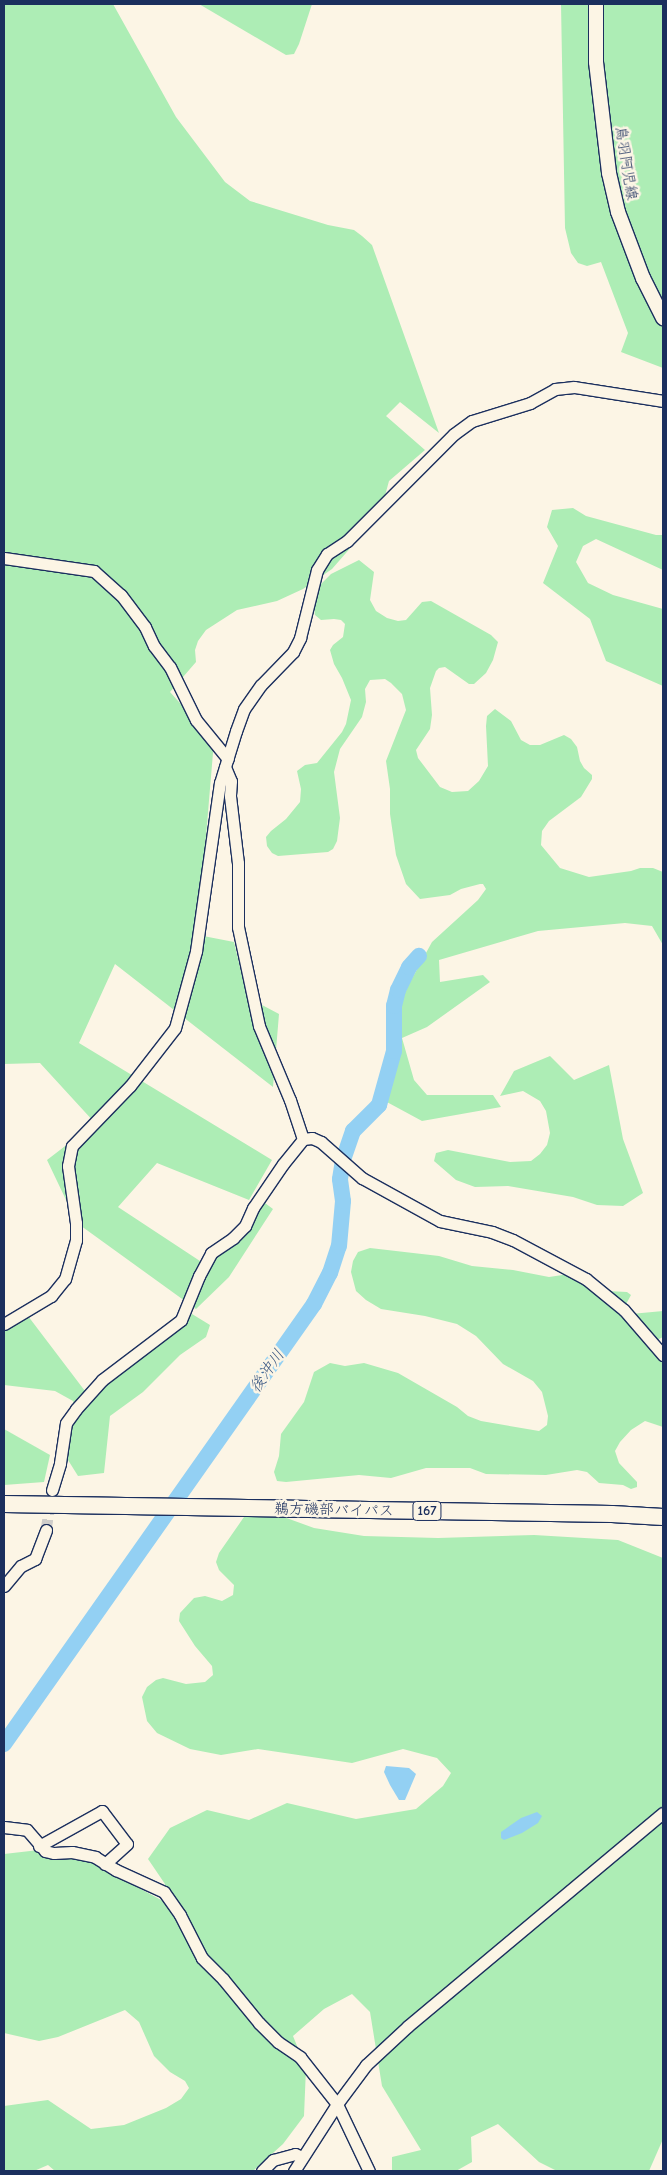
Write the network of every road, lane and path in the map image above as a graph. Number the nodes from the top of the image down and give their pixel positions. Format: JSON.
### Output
{"nodes":[{"id":1,"x":596,"y":4,"type":"edge"},
{"id":2,"x":663,"y":318,"type":"edge"},
{"id":3,"x":663,"y":401,"type":"edge"},
{"id":4,"x":4,"y":558,"type":"edge"},
{"id":5,"x":227,"y":763,"type":"junction"},
{"id":6,"x":303,"y":1140,"type":"junction"},
{"id":7,"x":4,"y":1324,"type":"edge"},
{"id":8,"x":663,"y":1354,"type":"edge"},
{"id":9,"x":52,"y":1490,"type":"tunnel mouth"},
{"id":10,"x":4,"y":1504,"type":"edge"},
{"id":11,"x":663,"y":1517,"type":"edge"},
{"id":12,"x":46,"y":1530,"type":"tunnel mouth"},
{"id":13,"x":4,"y":1586,"type":"edge"},
{"id":14,"x":663,"y":1813,"type":"edge"},
{"id":15,"x":4,"y":1827,"type":"edge"},
{"id":16,"x":39,"y":1846,"type":"junction"},
{"id":17,"x":105,"y":1864,"type":"junction"},
{"id":18,"x":337,"y":2104,"type":"junction"},
{"id":19,"x":302,"y":2157,"type":"junction"},
{"id":20,"x":262,"y":2171,"type":"edge"},
{"id":21,"x":294,"y":2171,"type":"edge"},
{"id":22,"x":369,"y":2171,"type":"edge"}],
"edges":[{"from":1,"to":2,"type":"main road","name":"鳥羽阿児線"},
{"from":3,"to":5,"type":"street"},
{"from":4,"to":5,"type":"street"},
{"from":5,"to":6,"type":"street"},
{"from":5,"to":7,"type":"street"},
{"from":6,"to":8,"type":"street"},
{"from":6,"to":9,"type":"street"},
{"from":10,"to":11,"type":"highway","name":"鵜方磯部バイパス","number":"167"},
{"from":12,"to":13,"type":"street"},
{"from":14,"to":18,"type":"street"},
{"from":15,"to":16,"type":"street"},
{"from":16,"to":17,"type":"street"},
{"from":16,"to":17,"type":"street"},
{"from":17,"to":18,"type":"street"},
{"from":18,"to":19,"type":"street"},
{"from":18,"to":22,"type":"street"},
{"from":19,"to":20,"type":"street"},
{"from":19,"to":21,"type":"street"}]}
